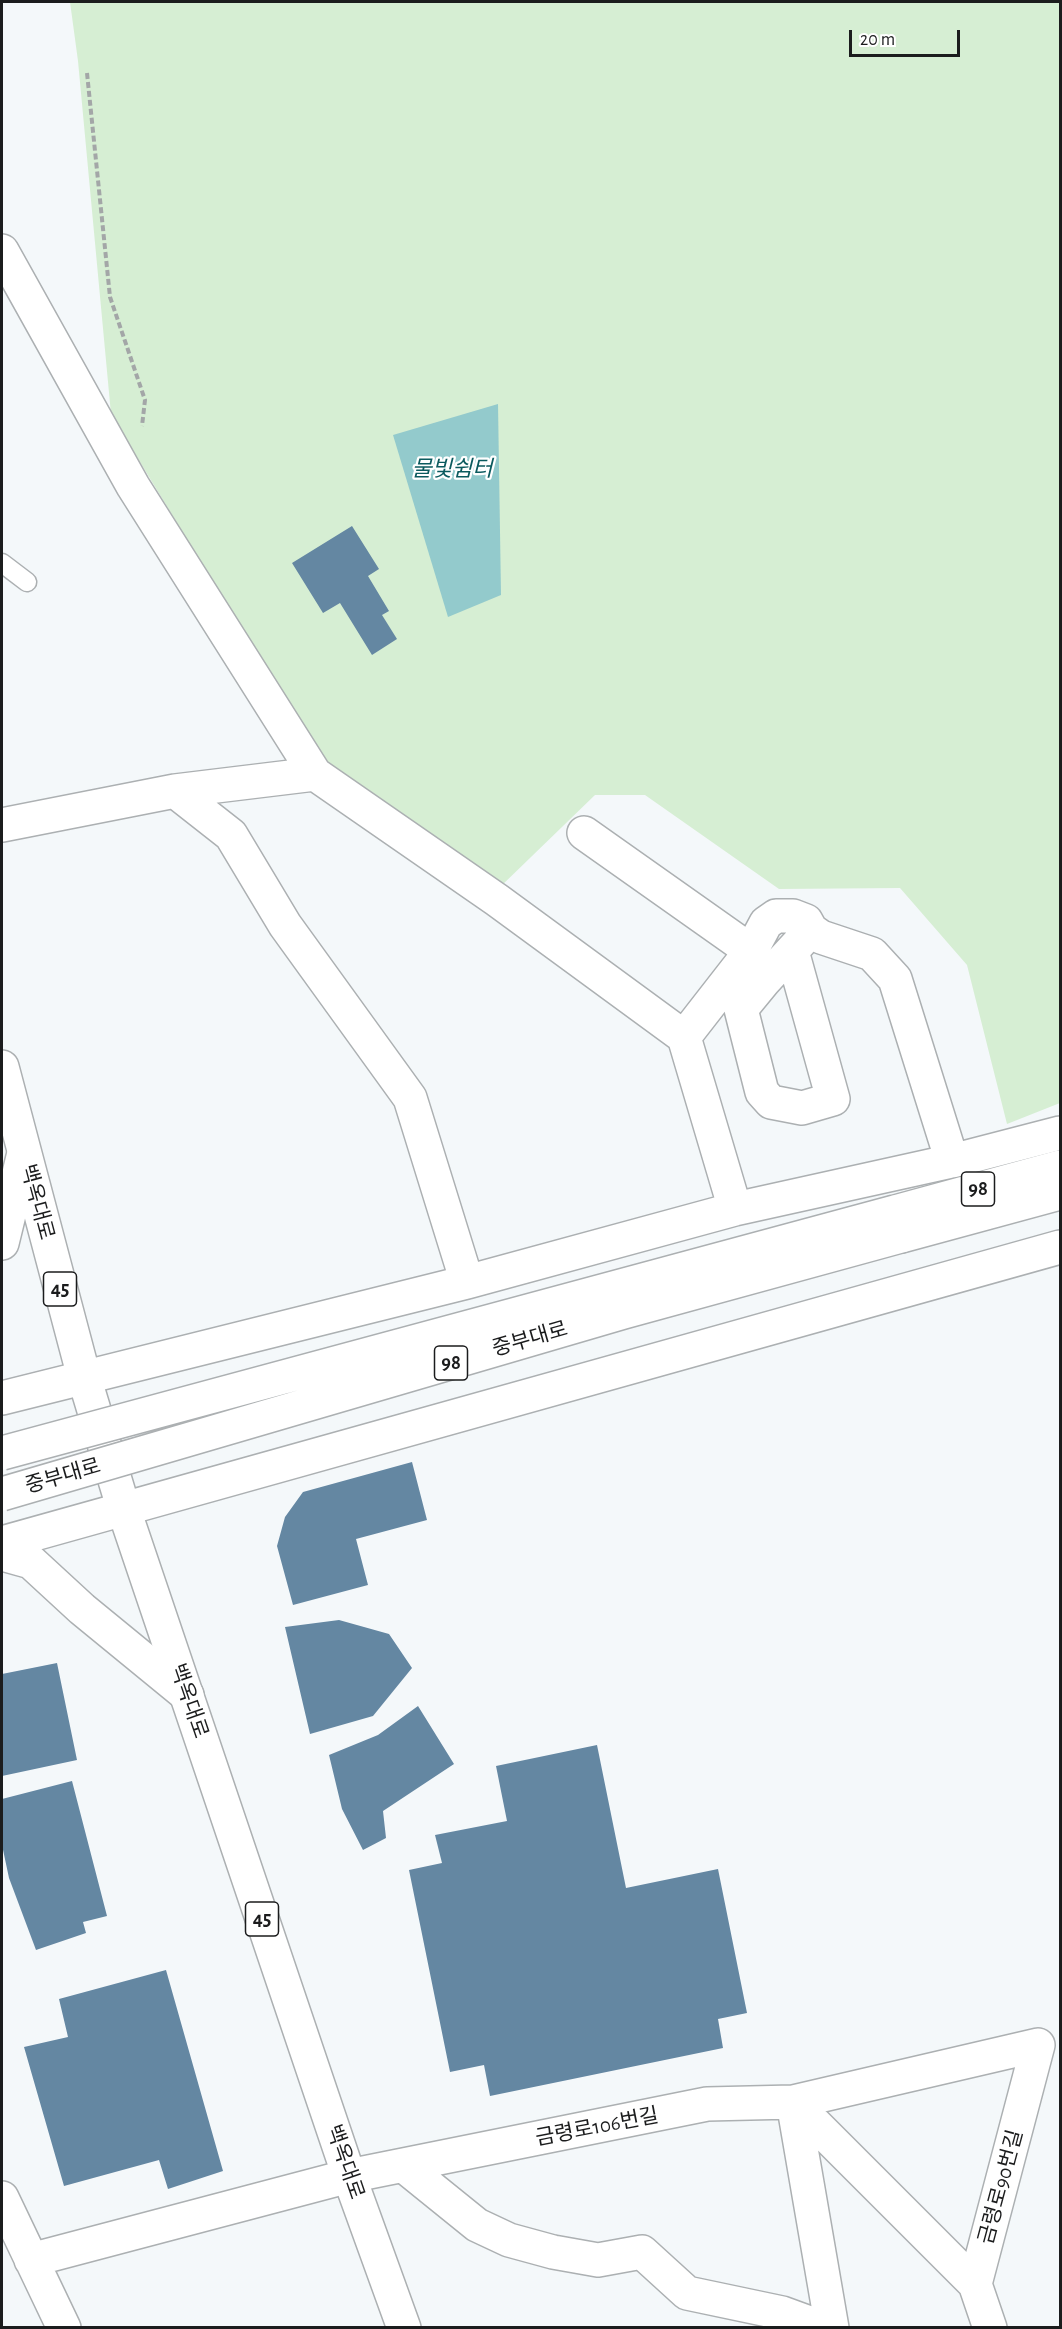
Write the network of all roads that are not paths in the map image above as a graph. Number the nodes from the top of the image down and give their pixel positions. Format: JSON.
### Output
{"nodes":[{"id":1,"x":2,"y":252,"type":"edge"},
{"id":2,"x":2,"y":563,"type":"edge"},
{"id":3,"x":27,"y":582,"type":"dead end"},
{"id":4,"x":315,"y":774,"type":"junction"},
{"id":5,"x":175,"y":791,"type":"junction"},
{"id":6,"x":2,"y":825,"type":"edge"},
{"id":7,"x":584,"y":833,"type":"dead end"},
{"id":8,"x":752,"y":951,"type":"junction"},
{"id":9,"x":684,"y":1037,"type":"junction"},
{"id":10,"x":2,"y":1067,"type":"edge"},
{"id":11,"x":1060,"y":1133,"type":"edge"},
{"id":12,"x":24,"y":1153,"type":"junction"},
{"id":13,"x":952,"y":1161,"type":"junction"},
{"id":14,"x":1060,"y":1167,"type":"edge"},
{"id":15,"x":1060,"y":1193,"type":"edge"},
{"id":16,"x":735,"y":1209,"type":"junction"},
{"id":17,"x":898,"y":1224,"type":"junction"},
{"id":18,"x":2,"y":1243,"type":"edge"},
{"id":19,"x":1060,"y":1247,"type":"edge"},
{"id":20,"x":467,"y":1282,"type":"junction"},
{"id":21,"x":84,"y":1377,"type":"junction"},
{"id":22,"x":2,"y":1398,"type":"edge"},
{"id":23,"x":2,"y":1453,"type":"edge"},
{"id":24,"x":2,"y":1494,"type":"edge"},
{"id":25,"x":124,"y":1510,"type":"junction"},
{"id":26,"x":2,"y":1544,"type":"edge"},
{"id":27,"x":2,"y":1554,"type":"edge"},
{"id":28,"x":187,"y":1695,"type":"junction"},
{"id":29,"x":1038,"y":2045,"type":"joint"},
{"id":30,"x":793,"y":2102,"type":"junction"},
{"id":31,"x":404,"y":2166,"type":"junction"},
{"id":32,"x":349,"y":2176,"type":"junction"},
{"id":33,"x":2,"y":2198,"type":"edge"},
{"id":34,"x":31,"y":2260,"type":"junction"},
{"id":35,"x":975,"y":2284,"type":"junction"},
{"id":36,"x":64,"y":2328,"type":"edge"},
{"id":37,"x":404,"y":2328,"type":"edge"},
{"id":38,"x":823,"y":2328,"type":"edge"},
{"id":39,"x":832,"y":2328,"type":"edge"},
{"id":40,"x":990,"y":2328,"type":"edge"}],
"edges":[{"from":1,"to":4,"type":"street"},
{"from":2,"to":3,"type":"lane"},
{"from":4,"to":5,"type":"street"},
{"from":4,"to":9,"type":"street"},
{"from":5,"to":6,"type":"street"},
{"from":5,"to":20,"type":"street"},
{"from":7,"to":8,"type":"street"},
{"from":8,"to":9,"type":"street"},
{"from":8,"to":13,"type":"street"},
{"from":9,"to":16,"type":"street"},
{"from":10,"to":12,"type":"street","name":"백옥대로","number":"45"},
{"from":11,"to":13,"type":"street"},
{"from":12,"to":18,"type":"street"},
{"from":12,"to":21,"type":"street","name":"백옥대로","number":"45"},
{"from":13,"to":16,"type":"street"},
{"from":14,"to":17,"type":"street","name":"중부대로","number":"98"},
{"from":15,"to":17,"type":"street","name":"중부대로","number":"98"},
{"from":16,"to":20,"type":"street"},
{"from":17,"to":23,"type":"street","name":"중부대로","number":"98","bridge":true},
{"from":17,"to":24,"type":"street","name":"중부대로","number":"98","bridge":true},
{"from":19,"to":25,"type":"street"},
{"from":20,"to":21,"type":"street"},
{"from":21,"to":22,"type":"street"},
{"from":21,"to":25,"type":"street","name":"백옥대로","number":"45"},
{"from":25,"to":26,"type":"street"},
{"from":25,"to":28,"type":"street","name":"백옥대로","number":"45"},
{"from":27,"to":28,"type":"street"},
{"from":28,"to":32,"type":"street","name":"백옥대로","number":"45"},
{"from":29,"to":30,"type":"street","name":"금령로106번길"},
{"from":29,"to":35,"type":"street","name":"금령로90번길"},
{"from":30,"to":31,"type":"street","name":"금령로106번길"},
{"from":30,"to":35,"type":"street"},
{"from":30,"to":39,"type":"street"},
{"from":31,"to":32,"type":"street","name":"금령로106번길"},
{"from":31,"to":38,"type":"street"},
{"from":32,"to":34,"type":"street","name":"금령로106번길"},
{"from":32,"to":37,"type":"street","name":"백옥대로","number":"45"},
{"from":33,"to":34,"type":"street"},
{"from":34,"to":36,"type":"street"},
{"from":35,"to":40,"type":"street"}]}
